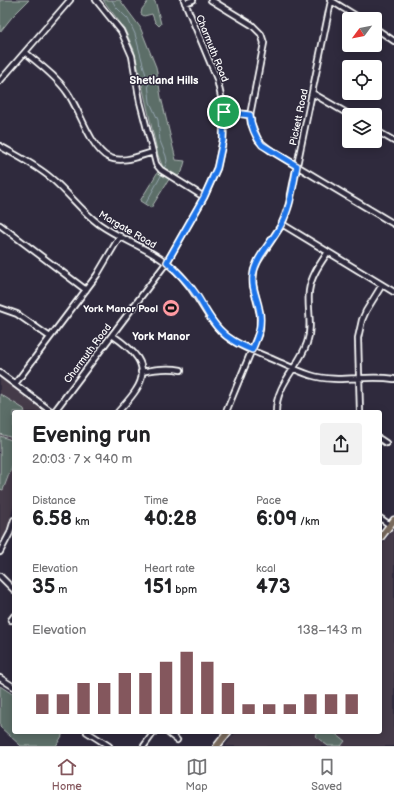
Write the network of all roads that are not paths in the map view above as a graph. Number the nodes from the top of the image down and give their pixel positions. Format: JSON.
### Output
{"nodes":[{"id":1,"x":70,"y":0,"type":"edge"},
{"id":2,"x":96,"y":0,"type":"edge"},
{"id":3,"x":193,"y":0,"type":"edge"},
{"id":4,"x":211,"y":0,"type":"edge"},
{"id":5,"x":330,"y":0,"type":"edge"},
{"id":6,"x":184,"y":2,"type":"edge"},
{"id":7,"x":350,"y":12,"type":"edge"},
{"id":8,"x":382,"y":33,"type":"edge"},
{"id":9,"x":394,"y":42,"type":"edge"},
{"id":10,"x":25,"y":52,"type":"junction"},
{"id":11,"x":0,"y":81,"type":"edge"},
{"id":12,"x":312,"y":93,"type":"junction"},
{"id":13,"x":342,"y":110,"type":"edge"},
{"id":14,"x":224,"y":112,"type":"junction"},
{"id":15,"x":250,"y":115,"type":"junction"},
{"id":16,"x":382,"y":134,"type":"edge"},
{"id":17,"x":394,"y":141,"type":"edge"},
{"id":18,"x":0,"y":146,"type":"edge"},
{"id":19,"x":152,"y":152,"type":"junction"},
{"id":20,"x":297,"y":166,"type":"junction"},
{"id":21,"x":204,"y":197,"type":"junction"},
{"id":22,"x":0,"y":224,"type":"edge"},
{"id":23,"x":282,"y":224,"type":"junction"},
{"id":24,"x":394,"y":224,"type":"edge"},
{"id":25,"x":120,"y":236,"type":"junction"},
{"id":26,"x":328,"y":252,"type":"junction"},
{"id":27,"x":167,"y":262,"type":"junction"},
{"id":28,"x":382,"y":285,"type":"junction"},
{"id":29,"x":86,"y":290,"type":"junction"},
{"id":30,"x":394,"y":292,"type":"edge"},
{"id":31,"x":0,"y":308,"type":"edge"},
{"id":32,"x":112,"y":334,"type":"junction"},
{"id":33,"x":50,"y":336,"type":"junction"},
{"id":34,"x":252,"y":350,"type":"junction"},
{"id":35,"x":293,"y":368,"type":"junction"},
{"id":36,"x":182,"y":370,"type":"dead end"},
{"id":37,"x":141,"y":372,"type":"junction"},
{"id":38,"x":0,"y":373,"type":"edge"},
{"id":39,"x":358,"y":378,"type":"junction"},
{"id":40,"x":394,"y":378,"type":"edge"},
{"id":41,"x":15,"y":384,"type":"junction"},
{"id":42,"x":50,"y":410,"type":"edge"},
{"id":43,"x":55,"y":410,"type":"edge"},
{"id":44,"x":120,"y":410,"type":"edge"},
{"id":45,"x":227,"y":410,"type":"edge"},
{"id":46,"x":276,"y":410,"type":"edge"},
{"id":47,"x":360,"y":410,"type":"edge"},
{"id":48,"x":382,"y":440,"type":"edge"},
{"id":49,"x":386,"y":443,"type":"dead end"},
{"id":50,"x":382,"y":519,"type":"edge"},
{"id":51,"x":394,"y":520,"type":"edge"},
{"id":52,"x":390,"y":525,"type":"junction"},
{"id":53,"x":12,"y":534,"type":"edge"},
{"id":54,"x":382,"y":535,"type":"edge"},
{"id":55,"x":0,"y":552,"type":"edge"},
{"id":56,"x":0,"y":576,"type":"edge"},
{"id":57,"x":12,"y":588,"type":"edge"},
{"id":58,"x":0,"y":678,"type":"edge"},
{"id":59,"x":12,"y":686,"type":"edge"},
{"id":60,"x":90,"y":734,"type":"edge"},
{"id":61,"x":153,"y":734,"type":"edge"},
{"id":62,"x":170,"y":734,"type":"edge"},
{"id":63,"x":226,"y":734,"type":"edge"},
{"id":64,"x":177,"y":740,"type":"dead end"},
{"id":65,"x":109,"y":746,"type":"edge"},
{"id":66,"x":144,"y":746,"type":"edge"},
{"id":67,"x":216,"y":746,"type":"edge"}],
"edges":[{"from":1,"to":10,"type":"street"},
{"from":2,"to":19,"type":"street"},
{"from":3,"to":6,"type":"street"},
{"from":4,"to":15,"type":"street"},
{"from":5,"to":7,"type":"street"},
{"from":5,"to":12,"type":"street","name":"Pickett Road"},
{"from":6,"to":14,"type":"street","name":"Charmuth Road"},
{"from":8,"to":9,"type":"street"},
{"from":10,"to":11,"type":"street"},
{"from":10,"to":19,"type":"street"},
{"from":12,"to":13,"type":"street"},
{"from":12,"to":20,"type":"street","name":"Pickett Road"},
{"from":14,"to":15,"type":"street"},
{"from":14,"to":21,"type":"street","name":"Charmuth Road"},
{"from":15,"to":20,"type":"street"},
{"from":16,"to":17,"type":"street"},
{"from":18,"to":25,"type":"street","name":"Margate Road"},
{"from":19,"to":21,"type":"street"},
{"from":20,"to":23,"type":"street","name":"Pickett Road"},
{"from":20,"to":24,"type":"street"},
{"from":21,"to":27,"type":"street","name":"Charmuth Road"},
{"from":22,"to":29,"type":"street"},
{"from":23,"to":26,"type":"street"},
{"from":23,"to":34,"type":"street","name":"Pickett Road"},
{"from":25,"to":27,"type":"street","name":"Margate Road"},
{"from":25,"to":29,"type":"street"},
{"from":26,"to":28,"type":"street"},
{"from":26,"to":35,"type":"street"},
{"from":27,"to":32,"type":"street","name":"Charmuth Road"},
{"from":27,"to":34,"type":"street","name":"Margate Road"},
{"from":28,"to":30,"type":"street"},
{"from":28,"to":39,"type":"street"},
{"from":29,"to":33,"type":"street"},
{"from":31,"to":33,"type":"street"},
{"from":32,"to":37,"type":"street"},
{"from":32,"to":43,"type":"street","name":"Charmuth Road"},
{"from":33,"to":41,"type":"street"},
{"from":34,"to":35,"type":"street","name":"Margate Road"},
{"from":34,"to":45,"type":"street","name":"Pickett Road"},
{"from":35,"to":39,"type":"street","name":"Margate Road"},
{"from":35,"to":46,"type":"street"},
{"from":36,"to":37,"type":"street"},
{"from":37,"to":44,"type":"street"},
{"from":38,"to":41,"type":"street"},
{"from":39,"to":40,"type":"street","name":"Margate Road"},
{"from":39,"to":47,"type":"street"},
{"from":41,"to":42,"type":"street"},
{"from":48,"to":49,"type":"street"},
{"from":50,"to":52,"type":"street"},
{"from":51,"to":52,"type":"main road"},
{"from":52,"to":54,"type":"main road"},
{"from":53,"to":55,"type":"street"},
{"from":56,"to":57,"type":"street"},
{"from":58,"to":59,"type":"street"},
{"from":60,"to":65,"type":"street"},
{"from":61,"to":66,"type":"street"},
{"from":62,"to":64,"type":"street"},
{"from":63,"to":67,"type":"main road"}]}
